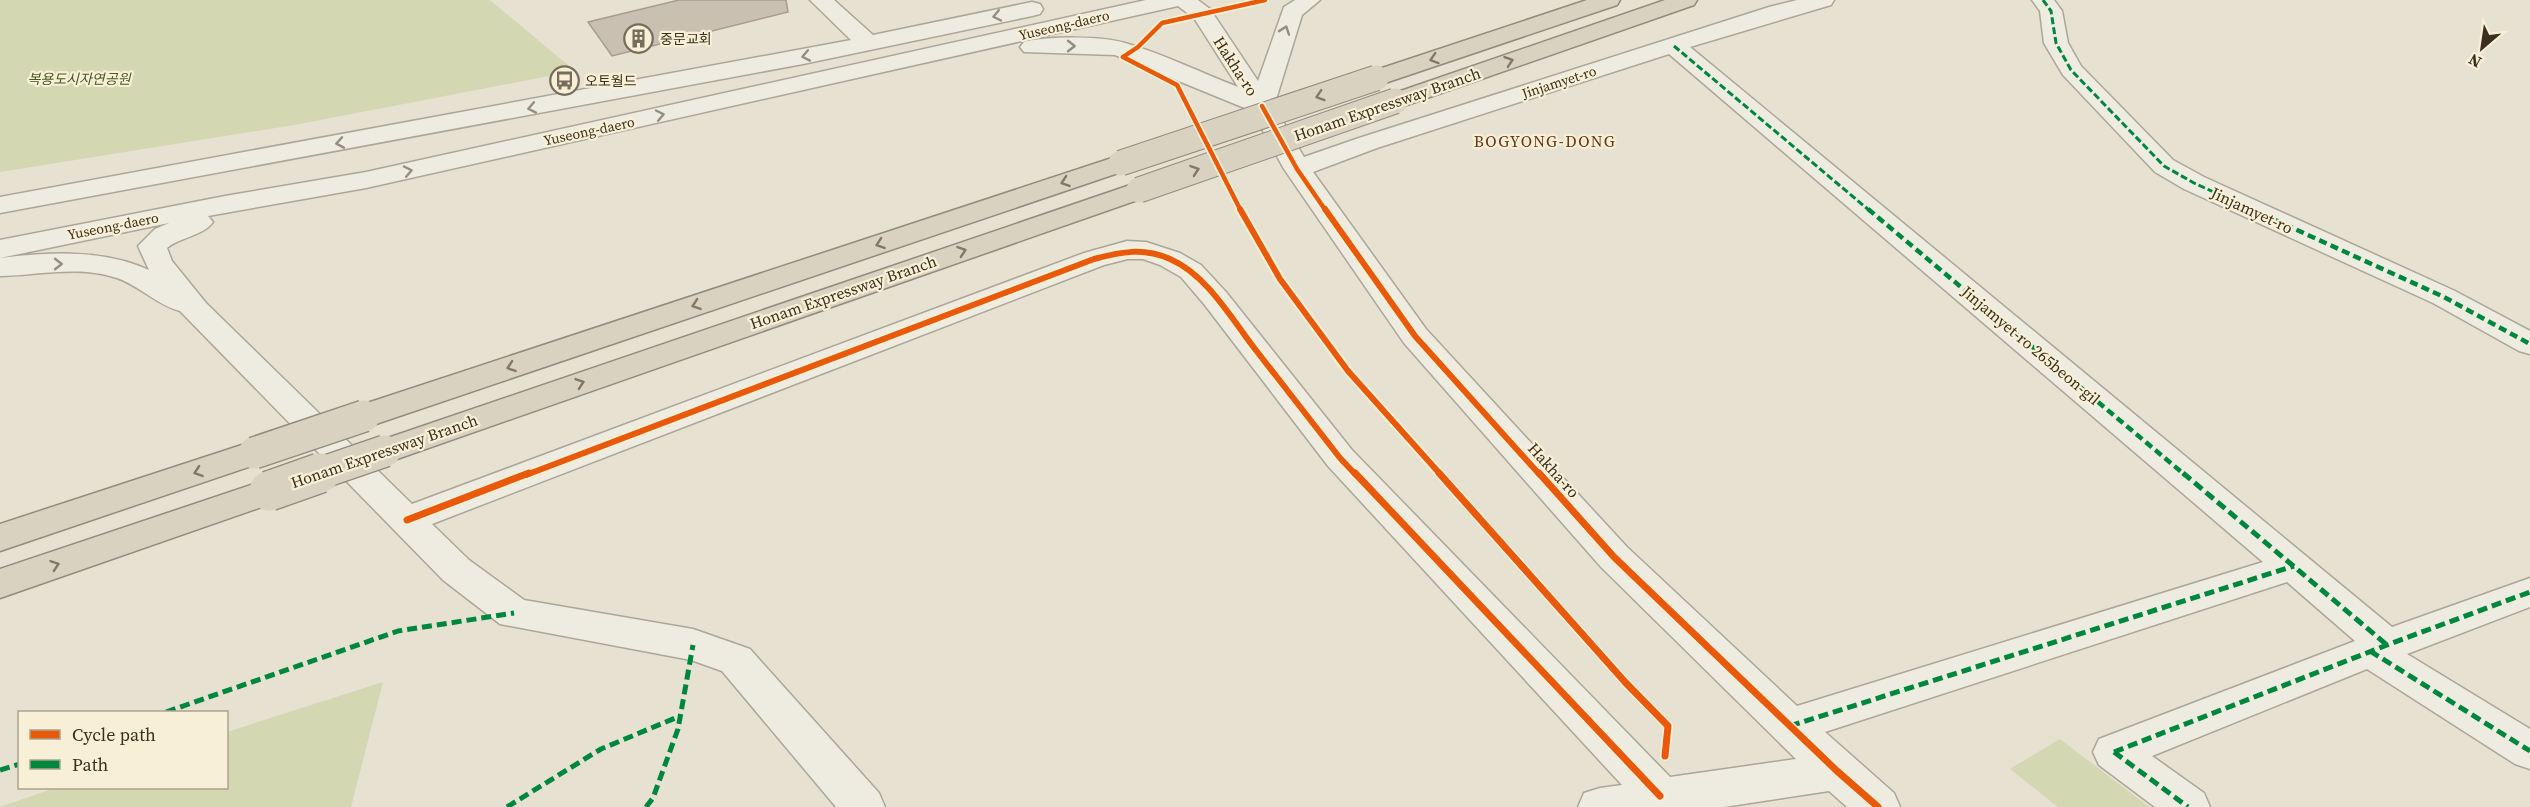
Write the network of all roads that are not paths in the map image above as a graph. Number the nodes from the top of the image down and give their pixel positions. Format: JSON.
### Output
{"nodes":[{"id":1,"x":821,"y":0,"type":"edge"},
{"id":2,"x":1075,"y":0,"type":"edge"},
{"id":3,"x":1176,"y":0,"type":"edge"},
{"id":4,"x":1185,"y":0,"type":"edge"},
{"id":5,"x":1309,"y":0,"type":"edge"},
{"id":6,"x":1609,"y":0,"type":"edge"},
{"id":7,"x":1686,"y":0,"type":"edge"},
{"id":8,"x":1823,"y":0,"type":"edge"},
{"id":9,"x":2043,"y":0,"type":"edge"},
{"id":10,"x":868,"y":43,"type":"junction"},
{"id":11,"x":1674,"y":46,"type":"junction"},
{"id":12,"x":847,"y":74,"type":"junction"},
{"id":13,"x":1262,"y":106,"type":"junction"},
{"id":14,"x":1297,"y":169,"type":"junction"},
{"id":15,"x":366,"y":180,"type":"junction"},
{"id":16,"x":0,"y":205,"type":"edge"},
{"id":17,"x":0,"y":249,"type":"edge"},
{"id":18,"x":0,"y":267,"type":"edge"},
{"id":19,"x":195,"y":310,"type":"junction"},
{"id":20,"x":2530,"y":344,"type":"edge"},
{"id":21,"x":407,"y":520,"type":"junction"},
{"id":22,"x":0,"y":538,"type":"edge"},
{"id":23,"x":2294,"y":566,"type":"junction"},
{"id":24,"x":0,"y":584,"type":"edge"},
{"id":25,"x":2530,"y":592,"type":"edge"},
{"id":26,"x":2378,"y":648,"type":"junction"},
{"id":27,"x":1790,"y":726,"type":"junction"},
{"id":28,"x":2530,"y":752,"type":"edge"},
{"id":29,"x":1837,"y":771,"type":"junction"},
{"id":30,"x":1660,"y":796,"type":"junction"},
{"id":31,"x":863,"y":807,"type":"edge"},
{"id":32,"x":1600,"y":807,"type":"edge"},
{"id":33,"x":1878,"y":807,"type":"edge"},
{"id":34,"x":2188,"y":807,"type":"edge"}],
"edges":[{"from":1,"to":10,"type":"street"},
{"from":2,"to":10,"type":"street","name":"Yuseong-daero","one_way":true},
{"from":3,"to":12,"type":"street","name":"Yuseong-daero"},
{"from":4,"to":13,"type":"street","name":"Hakha-ro"},
{"from":13,"to":5,"type":"street","one_way":true},
{"from":6,"to":22,"type":"highway","name":"Honam Expressway Branch","one_way":true,"bridge":true},
{"from":24,"to":7,"type":"highway","name":"Honam Expressway Branch","one_way":true,"bridge":true},
{"from":8,"to":11,"type":"street","name":"Jinjamyet-ro"},
{"from":9,"to":20,"type":"street","name":"Jinjamyet-ro"},
{"from":10,"to":16,"type":"street","name":"Yuseong-daero","one_way":true},
{"from":11,"to":14,"type":"street","name":"Jinjamyet-ro"},
{"from":11,"to":23,"type":"street","name":"Jinjamyet-ro 265beon-gil"},
{"from":12,"to":13,"type":"street","one_way":true},
{"from":15,"to":12,"type":"street","name":"Yuseong-daero","one_way":true},
{"from":13,"to":14,"type":"street","name":"Hakha-ro"},
{"from":14,"to":27,"type":"street","name":"Hakha-ro"},
{"from":15,"to":17,"type":"street","name":"Yuseong-daero"},
{"from":15,"to":19,"type":"street"},
{"from":18,"to":19,"type":"street","one_way":true},
{"from":19,"to":21,"type":"street"},
{"from":21,"to":30,"type":"street"},
{"from":21,"to":31,"type":"street"},
{"from":23,"to":26,"type":"street","name":"Jinjamyet-ro 265beon-gil"},
{"from":23,"to":27,"type":"street"},
{"from":25,"to":26,"type":"street"},
{"from":26,"to":28,"type":"street","name":"Jinjamyet-ro 265beon-gil"},
{"from":26,"to":34,"type":"street"},
{"from":27,"to":29,"type":"street","name":"Hakha-ro"},
{"from":29,"to":30,"type":"street"},
{"from":29,"to":33,"type":"street","name":"Hakha-ro"},
{"from":30,"to":32,"type":"street"}]}
